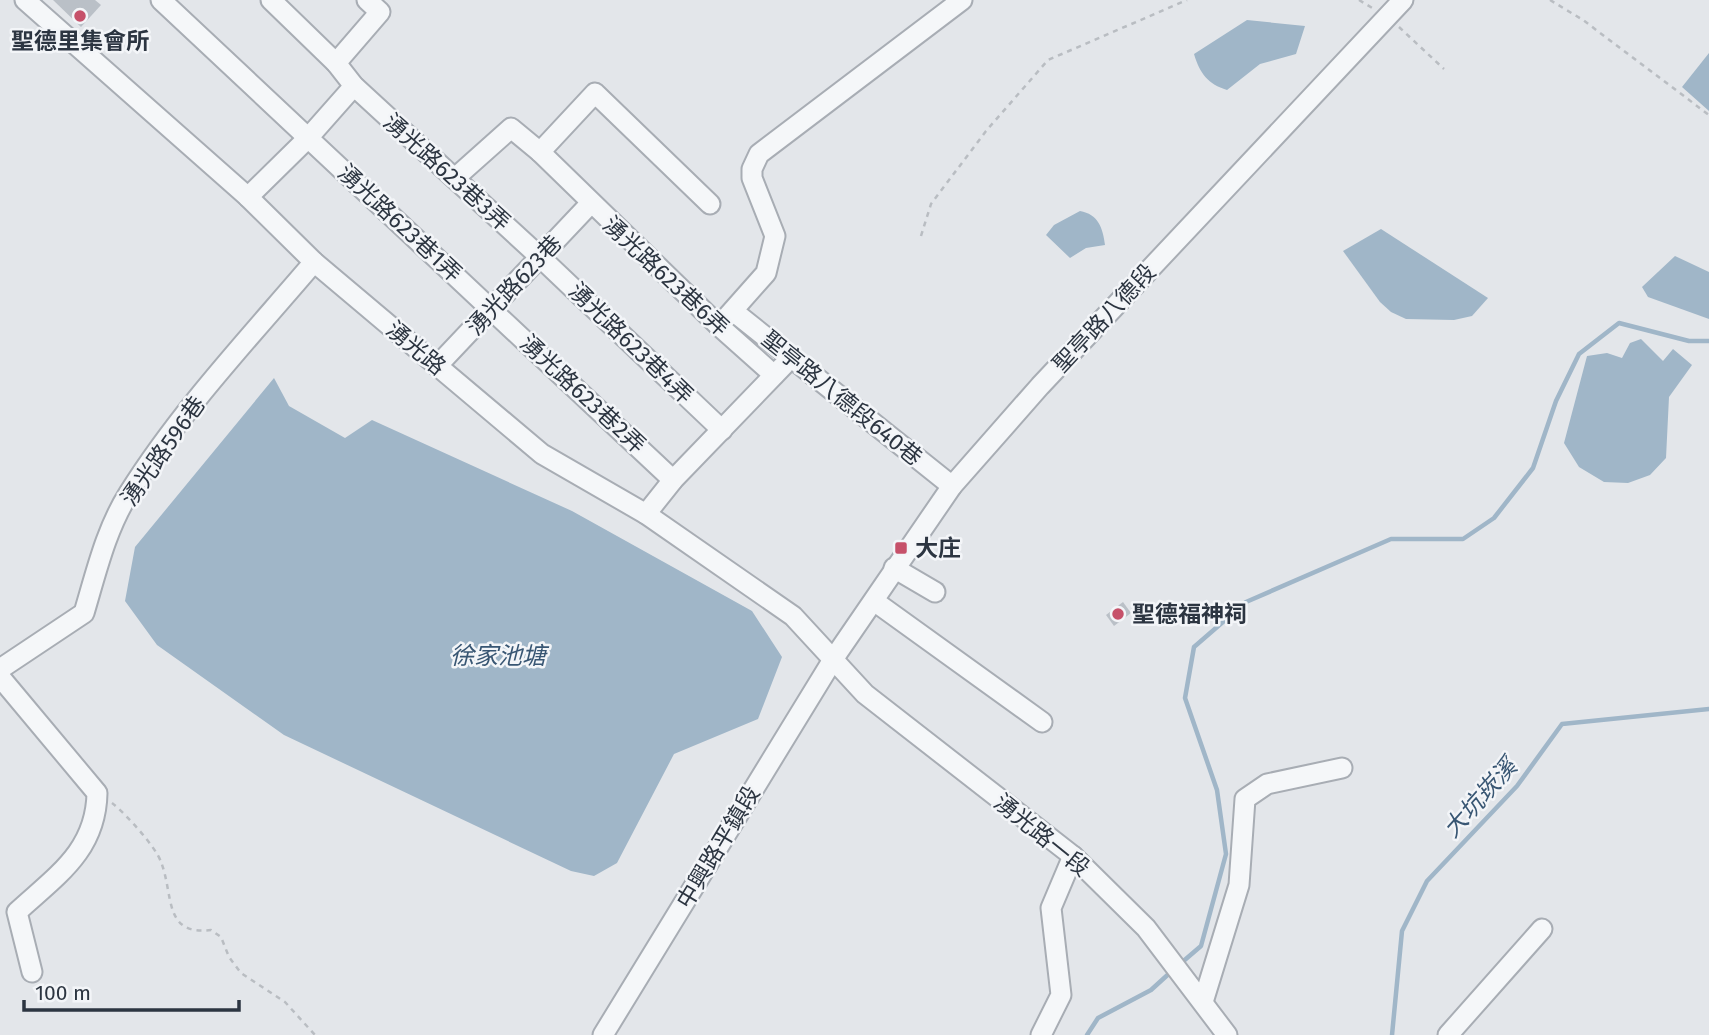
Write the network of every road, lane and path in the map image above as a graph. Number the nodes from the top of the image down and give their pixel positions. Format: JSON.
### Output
{"nodes":[{"id":1,"x":25,"y":0,"type":"edge"},
{"id":2,"x":161,"y":0,"type":"edge"},
{"id":3,"x":271,"y":0,"type":"edge"},
{"id":4,"x":367,"y":0,"type":"edge"},
{"id":5,"x":961,"y":0,"type":"edge"},
{"id":6,"x":1187,"y":0,"type":"edge"},
{"id":7,"x":1403,"y":0,"type":"edge"},
{"id":8,"x":1550,"y":0,"type":"edge"},
{"id":9,"x":1388,"y":16,"type":"junction"},
{"id":10,"x":336,"y":64,"type":"junction"},
{"id":11,"x":1444,"y":69,"type":"dead end"},
{"id":12,"x":354,"y":86,"type":"junction"},
{"id":13,"x":1709,"y":115,"type":"edge"},
{"id":14,"x":308,"y":138,"type":"junction"},
{"id":15,"x":540,"y":152,"type":"junction"},
{"id":16,"x":455,"y":178,"type":"junction"},
{"id":17,"x":248,"y":197,"type":"junction"},
{"id":18,"x":590,"y":204,"type":"junction"},
{"id":19,"x":710,"y":204,"type":"dead end"},
{"id":20,"x":922,"y":236,"type":"dead end"},
{"id":21,"x":540,"y":257,"type":"junction"},
{"id":22,"x":314,"y":261,"type":"junction"},
{"id":23,"x":492,"y":308,"type":"junction"},
{"id":24,"x":733,"y":311,"type":"junction"},
{"id":25,"x":719,"y":326,"type":"junction"},
{"id":26,"x":792,"y":357,"type":"junction"},
{"id":27,"x":437,"y":366,"type":"junction"},
{"id":28,"x":774,"y":375,"type":"junction"},
{"id":29,"x":722,"y":430,"type":"junction"},
{"id":30,"x":673,"y":480,"type":"junction"},
{"id":31,"x":951,"y":486,"type":"junction"},
{"id":32,"x":646,"y":514,"type":"junction"},
{"id":33,"x":894,"y":568,"type":"junction"},
{"id":34,"x":935,"y":592,"type":"dead end"},
{"id":35,"x":874,"y":601,"type":"junction"},
{"id":36,"x":834,"y":658,"type":"junction"},
{"id":37,"x":0,"y":669,"type":"edge"},
{"id":38,"x":0,"y":677,"type":"edge"},
{"id":39,"x":1042,"y":722,"type":"dead end"},
{"id":40,"x":1342,"y":768,"type":"dead end"},
{"id":41,"x":97,"y":793,"type":"junction"},
{"id":42,"x":1073,"y":856,"type":"junction"},
{"id":43,"x":1542,"y":929,"type":"dead end"},
{"id":44,"x":32,"y":972,"type":"dead end"},
{"id":45,"x":1203,"y":1002,"type":"junction"},
{"id":46,"x":315,"y":1035,"type":"edge"},
{"id":47,"x":603,"y":1035,"type":"edge"},
{"id":48,"x":1041,"y":1035,"type":"edge"},
{"id":49,"x":1227,"y":1035,"type":"edge"},
{"id":50,"x":1448,"y":1035,"type":"edge"}],
"edges":[{"from":1,"to":17,"type":"street","name":"湧光路"},
{"from":2,"to":14,"type":"street","name":"湧光路623巷1弄"},
{"from":3,"to":10,"type":"street","name":"湧光路623巷3弄"},
{"from":4,"to":10,"type":"street"},
{"from":5,"to":24,"type":"street"},
{"from":6,"to":20,"type":"path"},
{"from":7,"to":9,"type":"street","name":"聖亭路八德段"},
{"from":8,"to":13,"type":"path"},
{"from":9,"to":11,"type":"path"},
{"from":9,"to":31,"type":"street","name":"聖亭路八德段"},
{"from":10,"to":12,"type":"street","name":"湧光路623巷3弄"},
{"from":12,"to":14,"type":"street"},
{"from":12,"to":16,"type":"street","name":"湧光路623巷3弄"},
{"from":14,"to":17,"type":"street"},
{"from":14,"to":23,"type":"street","name":"湧光路623巷1弄"},
{"from":15,"to":16,"type":"street","name":"湧光路623巷6弄"},
{"from":15,"to":18,"type":"street","name":"湧光路623巷6弄"},
{"from":15,"to":19,"type":"street"},
{"from":16,"to":21,"type":"street","name":"湧光路623巷3弄"},
{"from":17,"to":22,"type":"street","name":"湧光路"},
{"from":18,"to":21,"type":"street","name":"湧光路623巷"},
{"from":18,"to":25,"type":"street","name":"湧光路623巷6弄"},
{"from":21,"to":23,"type":"street","name":"湧光路623巷"},
{"from":21,"to":29,"type":"street","name":"湧光路623巷4弄"},
{"from":22,"to":27,"type":"street","name":"湧光路"},
{"from":22,"to":37,"type":"street","name":"湧光路596巷"},
{"from":23,"to":27,"type":"street","name":"湧光路623巷"},
{"from":23,"to":30,"type":"street","name":"湧光路623巷2弄"},
{"from":24,"to":25,"type":"street"},
{"from":24,"to":26,"type":"street","name":"聖亭路八德段640巷"},
{"from":25,"to":28,"type":"street","name":"湧光路623巷6弄"},
{"from":26,"to":28,"type":"street"},
{"from":26,"to":31,"type":"street","name":"聖亭路八德段640巷"},
{"from":27,"to":32,"type":"street","name":"湧光路"},
{"from":28,"to":29,"type":"street"},
{"from":29,"to":30,"type":"street"},
{"from":30,"to":32,"type":"street"},
{"from":31,"to":33,"type":"street","name":"聖亭路八德段"},
{"from":32,"to":36,"type":"street","name":"湧光路"},
{"from":33,"to":34,"type":"street"},
{"from":33,"to":35,"type":"street","name":"聖亭路八德段"},
{"from":35,"to":36,"type":"street","name":"聖亭路八德段"},
{"from":35,"to":39,"type":"street"},
{"from":36,"to":42,"type":"street","name":"湧光路一段"},
{"from":36,"to":47,"type":"street","name":"中興路平鎮段"},
{"from":38,"to":41,"type":"street"},
{"from":40,"to":45,"type":"street"},
{"from":41,"to":44,"type":"street"},
{"from":41,"to":46,"type":"path"},
{"from":42,"to":45,"type":"street","name":"湧光路一段"},
{"from":42,"to":48,"type":"street"},
{"from":43,"to":50,"type":"street"},
{"from":45,"to":49,"type":"street","name":"湧光路一段"}]}
